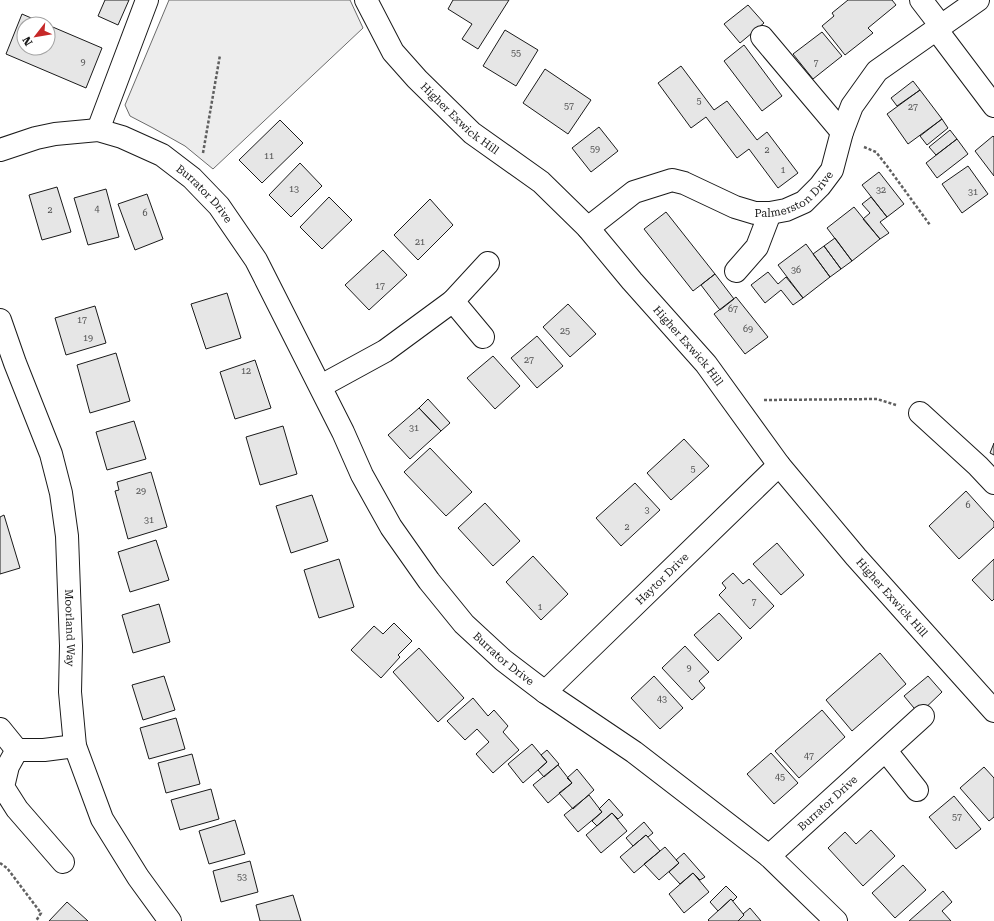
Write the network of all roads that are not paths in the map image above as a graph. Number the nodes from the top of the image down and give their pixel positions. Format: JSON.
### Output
{"nodes":[{"id":1,"x":146,"y":0,"type":"edge"},
{"id":2,"x":366,"y":0,"type":"edge"},
{"id":3,"x":921,"y":0,"type":"edge"},
{"id":4,"x":978,"y":0,"type":"edge"},
{"id":5,"x":938,"y":27,"type":"junction"},
{"id":6,"x":762,"y":37,"type":"dead end"},
{"id":7,"x":994,"y":106,"type":"edge"},
{"id":8,"x":98,"y":130,"type":"junction"},
{"id":9,"x":841,"y":137,"type":"junction"},
{"id":10,"x":0,"y":150,"type":"edge"},
{"id":11,"x":770,"y":213,"type":"junction"},
{"id":12,"x":588,"y":228,"type":"junction"},
{"id":13,"x":488,"y":263,"type":"dead end"},
{"id":14,"x":736,"y":271,"type":"dead end"},
{"id":15,"x":453,"y":301,"type":"junction"},
{"id":16,"x":0,"y":320,"type":"edge"},
{"id":17,"x":483,"y":337,"type":"dead end"},
{"id":18,"x":321,"y":386,"type":"junction"},
{"id":19,"x":920,"y":413,"type":"road end"},
{"id":20,"x":779,"y":465,"type":"junction"},
{"id":21,"x":994,"y":483,"type":"edge"},
{"id":22,"x":545,"y":692,"type":"junction"},
{"id":23,"x":994,"y":710,"type":"edge"},
{"id":24,"x":923,"y":716,"type":"dead end"},
{"id":25,"x":0,"y":729,"type":"edge"},
{"id":26,"x":75,"y":746,"type":"junction"},
{"id":27,"x":17,"y":750,"type":"junction"},
{"id":28,"x":886,"y":751,"type":"junction"},
{"id":29,"x":917,"y":790,"type":"dead end"},
{"id":30,"x":769,"y":856,"type":"junction"},
{"id":31,"x":63,"y":862,"type":"dead end"},
{"id":32,"x":170,"y":921,"type":"edge"},
{"id":33,"x":836,"y":921,"type":"edge"}],
"edges":[{"from":1,"to":8,"type":"street"},
{"from":2,"to":12,"type":"street","name":"Higher Exwick Hill"},
{"from":3,"to":5,"type":"street"},
{"from":4,"to":5,"type":"street","name":"Palmerston Drive"},
{"from":5,"to":7,"type":"street"},
{"from":5,"to":9,"type":"street","name":"Palmerston Drive"},
{"from":6,"to":9,"type":"street"},
{"from":8,"to":10,"type":"street","name":"Burrator Drive"},
{"from":8,"to":18,"type":"street","name":"Burrator Drive"},
{"from":9,"to":11,"type":"street","name":"Palmerston Drive"},
{"from":11,"to":12,"type":"street","name":"Palmerston Drive"},
{"from":11,"to":14,"type":"street"},
{"from":12,"to":20,"type":"street","name":"Higher Exwick Hill"},
{"from":13,"to":15,"type":"street"},
{"from":15,"to":17,"type":"street"},
{"from":15,"to":18,"type":"street"},
{"from":16,"to":26,"type":"street","name":"Moorland Way"},
{"from":18,"to":22,"type":"street","name":"Burrator Drive"},
{"from":19,"to":21,"type":"street"},
{"from":20,"to":22,"type":"street","name":"Haytor Drive"},
{"from":20,"to":23,"type":"street","name":"Higher Exwick Hill"},
{"from":22,"to":30,"type":"street","name":"Burrator Drive"},
{"from":24,"to":28,"type":"street","name":"Burrator Drive"},
{"from":25,"to":27,"type":"street"},
{"from":26,"to":27,"type":"street"},
{"from":26,"to":32,"type":"street","name":"Moorland Way"},
{"from":27,"to":31,"type":"street"},
{"from":28,"to":29,"type":"street"},
{"from":28,"to":30,"type":"street","name":"Burrator Drive"},
{"from":30,"to":33,"type":"street","name":"Burrator Drive"}]}
